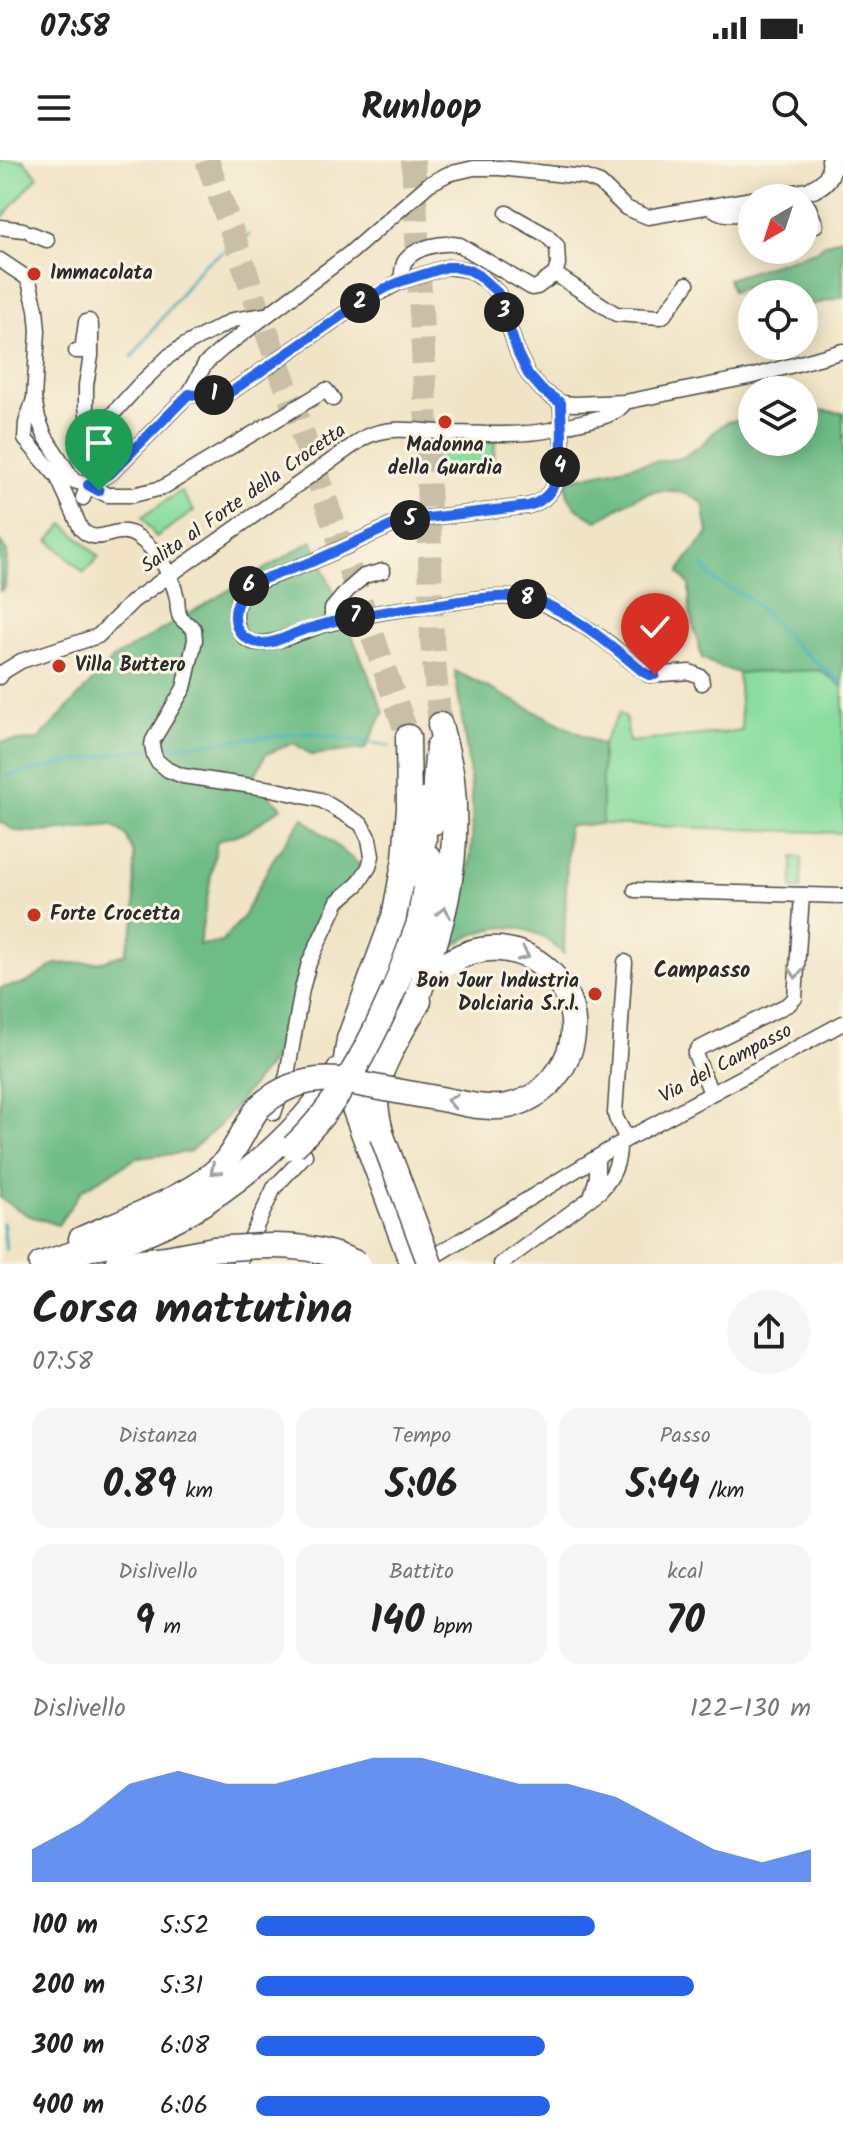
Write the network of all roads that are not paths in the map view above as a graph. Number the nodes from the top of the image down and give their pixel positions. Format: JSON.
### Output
{"nodes":[{"id":1,"x":831,"y":160,"type":"edge"},
{"id":2,"x":818,"y":186,"type":"edge"},
{"id":3,"x":738,"y":201,"type":"edge"},
{"id":4,"x":710,"y":206,"type":"junction"},
{"id":5,"x":507,"y":213,"type":"dead end"},
{"id":6,"x":738,"y":214,"type":"edge"},
{"id":7,"x":0,"y":227,"type":"edge"},
{"id":8,"x":47,"y":240,"type":"dead end"},
{"id":9,"x":0,"y":260,"type":"edge"},
{"id":10,"x":555,"y":274,"type":"junction"},
{"id":11,"x":402,"y":281,"type":"junction"},
{"id":12,"x":687,"y":284,"type":"dead end"},
{"id":13,"x":270,"y":314,"type":"junction"},
{"id":14,"x":76,"y":351,"type":"dead end"},
{"id":15,"x":843,"y":351,"type":"edge"},
{"id":16,"x":189,"y":394,"type":"junction"},
{"id":17,"x":34,"y":399,"type":"junction"},
{"id":18,"x":333,"y":399,"type":"dead end"},
{"id":19,"x":625,"y":402,"type":"junction"},
{"id":20,"x":561,"y":403,"type":"junction"},
{"id":21,"x":109,"y":418,"type":"junction"},
{"id":22,"x":107,"y":448,"type":"dead end"},
{"id":23,"x":86,"y":492,"type":"junction"},
{"id":24,"x":383,"y":571,"type":"dead end"},
{"id":25,"x":170,"y":576,"type":"junction"},
{"id":26,"x":332,"y":622,"type":"junction"},
{"id":27,"x":0,"y":677,"type":"edge"},
{"id":28,"x":702,"y":683,"type":"dead end"},
{"id":29,"x":635,"y":890,"type":"dead end"},
{"id":30,"x":802,"y":895,"type":"junction"},
{"id":31,"x":843,"y":896,"type":"edge"},
{"id":32,"x":625,"y":962,"type":"dead end"},
{"id":33,"x":412,"y":1013,"type":"junction"},
{"id":34,"x":843,"y":1023,"type":"edge"},
{"id":35,"x":711,"y":1093,"type":"junction"},
{"id":36,"x":267,"y":1110,"type":"junction"},
{"id":37,"x":374,"y":1139,"type":"junction"},
{"id":38,"x":294,"y":1142,"type":"junction"},
{"id":39,"x":623,"y":1142,"type":"junction"},
{"id":40,"x":597,"y":1158,"type":"junction"},
{"id":41,"x":591,"y":1198,"type":"junction"},
{"id":42,"x":25,"y":1264,"type":"edge"},
{"id":43,"x":41,"y":1264,"type":"edge"},
{"id":44,"x":89,"y":1264,"type":"edge"},
{"id":45,"x":117,"y":1264,"type":"edge"},
{"id":46,"x":239,"y":1264,"type":"edge"},
{"id":47,"x":358,"y":1264,"type":"edge"},
{"id":48,"x":412,"y":1264,"type":"edge"},
{"id":49,"x":422,"y":1264,"type":"edge"},
{"id":50,"x":430,"y":1264,"type":"edge"},
{"id":51,"x":501,"y":1264,"type":"edge"}],
"edges":[{"from":1,"to":2,"type":"street"},
{"from":3,"to":4,"type":"street"},
{"from":4,"to":6,"type":"street"},
{"from":4,"to":13,"type":"street"},
{"from":5,"to":10,"type":"street"},
{"from":7,"to":8,"type":"street"},
{"from":9,"to":17,"type":"street"},
{"from":10,"to":11,"type":"street"},
{"from":10,"to":12,"type":"street"},
{"from":11,"to":16,"type":"street"},
{"from":11,"to":20,"type":"street"},
{"from":13,"to":16,"type":"street"},
{"from":13,"to":21,"type":"street"},
{"from":14,"to":21,"type":"street"},
{"from":15,"to":19,"type":"street"},
{"from":16,"to":23,"type":"street"},
{"from":17,"to":23,"type":"street"},
{"from":17,"to":25,"type":"street"},
{"from":18,"to":23,"type":"street"},
{"from":19,"to":20,"type":"street"},
{"from":19,"to":25,"type":"street","name":"Salita al Forte della Crocetta","bridge":true},
{"from":20,"to":26,"type":"street"},
{"from":21,"to":22,"type":"street"},
{"from":24,"to":26,"type":"street"},
{"from":25,"to":27,"type":"street","name":"Salita al Forte della Crocetta"},
{"from":25,"to":36,"type":"street"},
{"from":26,"to":28,"type":"street"},
{"from":29,"to":30,"type":"street"},
{"from":30,"to":31,"type":"street"},
{"from":30,"to":35,"type":"street","one_way":true},
{"from":32,"to":39,"type":"street"},
{"from":33,"to":36,"type":"highway","one_way":true,"bridge":true},
{"from":33,"to":37,"type":"highway"},
{"from":33,"to":38,"type":"highway","one_way":true,"bridge":true},
{"from":34,"to":35,"type":"street","name":"Via del Campasso"},
{"from":35,"to":39,"type":"street","name":"Via del Campasso"},
{"from":36,"to":42,"type":"highway","one_way":true},
{"from":37,"to":43,"type":"highway"},
{"from":37,"to":48,"type":"highway"},
{"from":37,"to":50,"type":"highway","bridge":true},
{"from":38,"to":44,"type":"highway"},
{"from":38,"to":46,"type":"street"},
{"from":39,"to":40,"type":"street","name":"Via del Campasso"},
{"from":39,"to":41,"type":"street"},
{"from":40,"to":41,"type":"street"},
{"from":40,"to":49,"type":"street","name":"Via del Campasso"},
{"from":41,"to":51,"type":"street"},
{"from":45,"to":47,"type":"highway","bridge":true}]}
